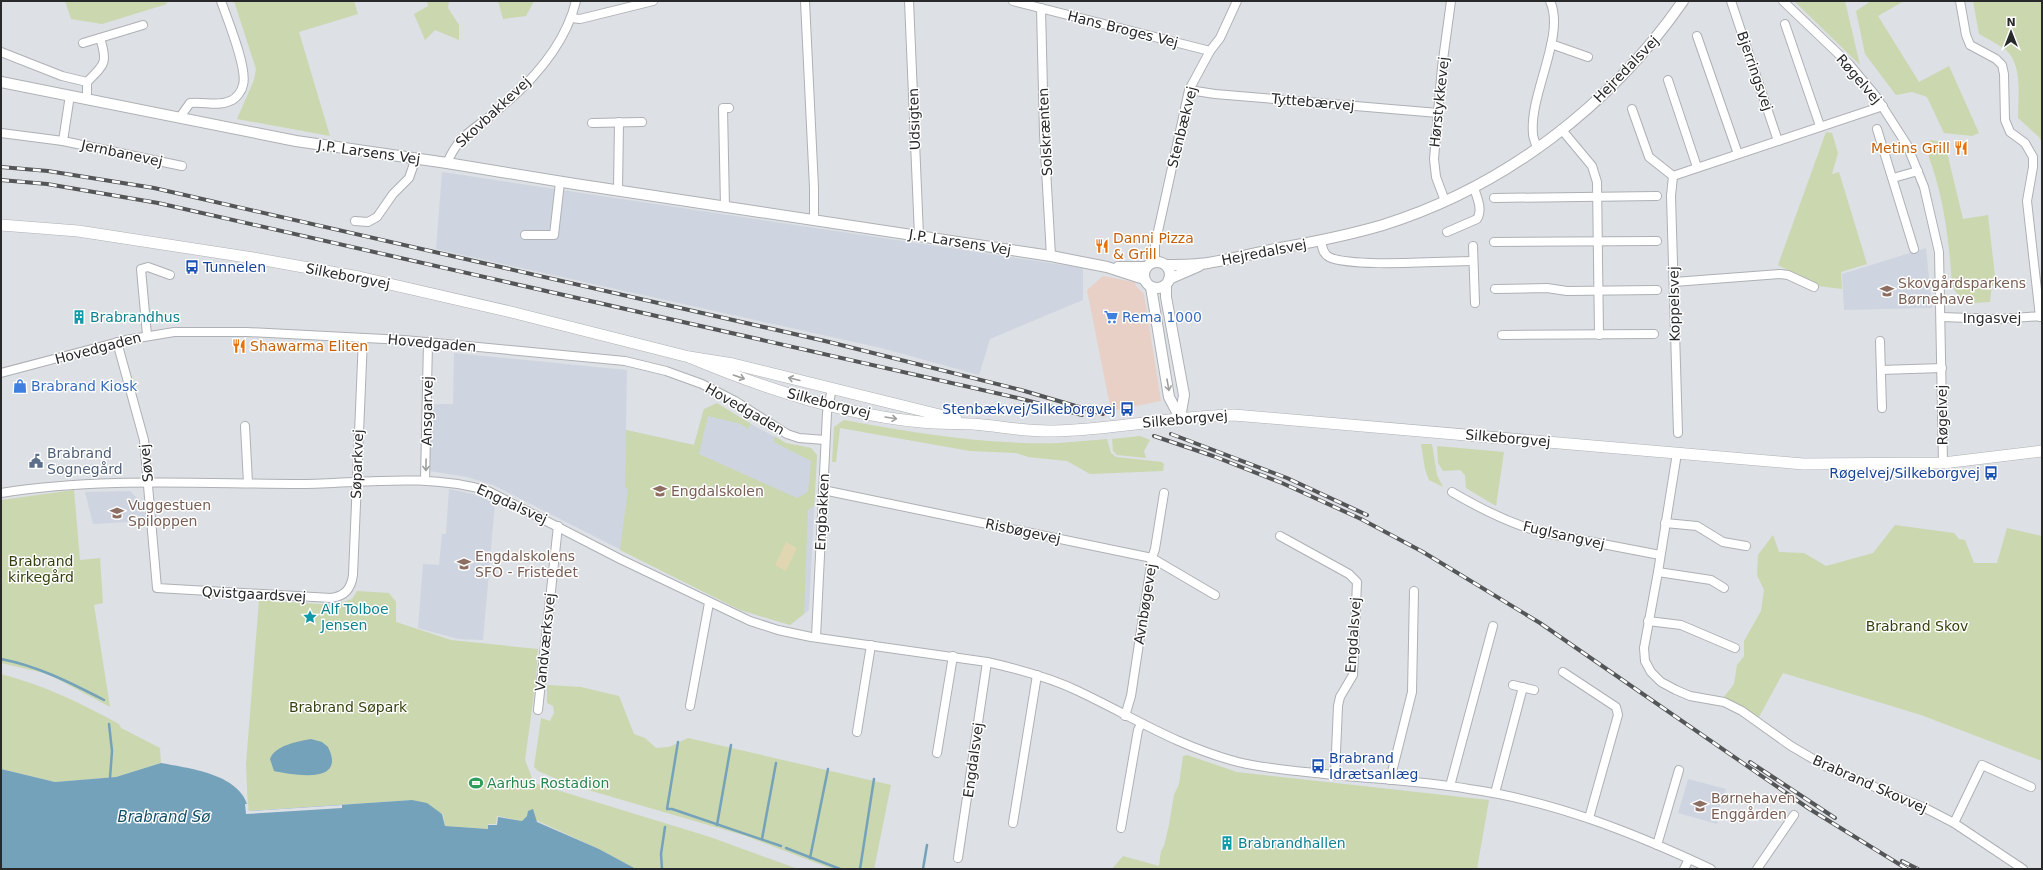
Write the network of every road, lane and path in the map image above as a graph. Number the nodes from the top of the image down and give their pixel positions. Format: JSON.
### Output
{"nodes":[{"id":1,"x":221,"y":1,"type":"edge"},
{"id":2,"x":576,"y":1,"type":"edge"},
{"id":3,"x":653,"y":1,"type":"edge"},
{"id":4,"x":806,"y":1,"type":"edge"},
{"id":5,"x":909,"y":1,"type":"edge"},
{"id":6,"x":1013,"y":1,"type":"edge"},
{"id":7,"x":1237,"y":1,"type":"edge"},
{"id":8,"x":1451,"y":1,"type":"edge"},
{"id":9,"x":1550,"y":1,"type":"edge"},
{"id":10,"x":1682,"y":1,"type":"edge"},
{"id":11,"x":1732,"y":1,"type":"edge"},
{"id":12,"x":1783,"y":1,"type":"edge"},
{"id":13,"x":1960,"y":1,"type":"edge"},
{"id":14,"x":1041,"y":8,"type":"junction"},
{"id":15,"x":571,"y":18,"type":"junction"},
{"id":16,"x":1785,"y":24,"type":"dead end"},
{"id":17,"x":143,"y":25,"type":"dead end"},
{"id":18,"x":1697,"y":36,"type":"dead end"},
{"id":19,"x":100,"y":38,"type":"junction"},
{"id":20,"x":83,"y":44,"type":"dead end"},
{"id":21,"x":1551,"y":44,"type":"junction"},
{"id":22,"x":1210,"y":51,"type":"junction"},
{"id":23,"x":1,"y":52,"type":"edge"},
{"id":24,"x":1588,"y":57,"type":"dead end"},
{"id":25,"x":1668,"y":80,"type":"dead end"},
{"id":26,"x":1,"y":82,"type":"edge"},
{"id":27,"x":87,"y":82,"type":"junction"},
{"id":28,"x":1189,"y":90,"type":"junction"},
{"id":29,"x":70,"y":95,"type":"junction"},
{"id":30,"x":86,"y":98,"type":"junction"},
{"id":31,"x":1883,"y":106,"type":"junction"},
{"id":32,"x":729,"y":108,"type":"dead end"},
{"id":33,"x":1632,"y":109,"type":"dead end"},
{"id":34,"x":1438,"y":113,"type":"junction"},
{"id":35,"x":180,"y":117,"type":"junction"},
{"id":36,"x":619,"y":122,"type":"junction"},
{"id":37,"x":642,"y":122,"type":"dead end"},
{"id":38,"x":592,"y":123,"type":"dead end"},
{"id":39,"x":1820,"y":126,"type":"junction"},
{"id":40,"x":1877,"y":129,"type":"dead end"},
{"id":41,"x":1562,"y":130,"type":"junction"},
{"id":42,"x":1,"y":133,"type":"edge"},
{"id":43,"x":63,"y":141,"type":"junction"},
{"id":44,"x":1778,"y":141,"type":"junction"},
{"id":45,"x":1537,"y":148,"type":"junction"},
{"id":46,"x":1738,"y":154,"type":"junction"},
{"id":47,"x":416,"y":158,"type":"junction"},
{"id":48,"x":447,"y":163,"type":"junction"},
{"id":49,"x":182,"y":166,"type":"dead end"},
{"id":50,"x":1697,"y":167,"type":"junction"},
{"id":51,"x":1918,"y":170,"type":"junction"},
{"id":52,"x":1673,"y":176,"type":"junction"},
{"id":53,"x":1893,"y":178,"type":"junction"},
{"id":54,"x":560,"y":182,"type":"junction"},
{"id":55,"x":1474,"y":188,"type":"junction"},
{"id":56,"x":618,"y":190,"type":"junction"},
{"id":57,"x":1598,"y":196,"type":"junction"},
{"id":58,"x":1657,"y":196,"type":"dead end"},
{"id":59,"x":1494,"y":198,"type":"dead end"},
{"id":60,"x":1445,"y":201,"type":"junction"},
{"id":61,"x":725,"y":207,"type":"junction"},
{"id":62,"x":814,"y":219,"type":"junction"},
{"id":63,"x":355,"y":221,"type":"dead end"},
{"id":64,"x":1,"y":225,"type":"edge"},
{"id":65,"x":1446,"y":232,"type":"dead end"},
{"id":66,"x":524,"y":235,"type":"dead end"},
{"id":67,"x":919,"y":236,"type":"junction"},
{"id":68,"x":1321,"y":241,"type":"junction"},
{"id":69,"x":1598,"y":241,"type":"junction"},
{"id":70,"x":1657,"y":241,"type":"dead end"},
{"id":71,"x":1494,"y":242,"type":"dead end"},
{"id":72,"x":1473,"y":246,"type":"dead end"},
{"id":73,"x":1914,"y":249,"type":"dead end"},
{"id":74,"x":1051,"y":256,"type":"junction"},
{"id":75,"x":1473,"y":261,"type":"junction"},
{"id":76,"x":1156,"y":262,"type":"junction"},
{"id":77,"x":1207,"y":263,"type":"junction"},
{"id":78,"x":1166,"y":265,"type":"junction"},
{"id":79,"x":1107,"y":266,"type":"junction"},
{"id":80,"x":1146,"y":267,"type":"junction"},
{"id":81,"x":170,"y":275,"type":"dead end"},
{"id":82,"x":1144,"y":279,"type":"junction"},
{"id":83,"x":1168,"y":282,"type":"junction"},
{"id":84,"x":1674,"y":282,"type":"junction"},
{"id":85,"x":1151,"y":287,"type":"junction"},
{"id":86,"x":1814,"y":287,"type":"dead end"},
{"id":87,"x":1495,"y":289,"type":"dead end"},
{"id":88,"x":1657,"y":290,"type":"dead end"},
{"id":89,"x":1599,"y":291,"type":"junction"},
{"id":90,"x":1475,"y":303,"type":"dead end"},
{"id":91,"x":2041,"y":316,"type":"edge"},
{"id":92,"x":1941,"y":317,"type":"junction"},
{"id":93,"x":1654,"y":334,"type":"dead end"},
{"id":94,"x":147,"y":335,"type":"junction"},
{"id":95,"x":1599,"y":335,"type":"junction"},
{"id":96,"x":1502,"y":336,"type":"dead end"},
{"id":97,"x":363,"y":338,"type":"junction"},
{"id":98,"x":1880,"y":341,"type":"dead end"},
{"id":99,"x":117,"y":342,"type":"junction"},
{"id":100,"x":428,"y":342,"type":"junction"},
{"id":101,"x":690,"y":357,"type":"junction"},
{"id":102,"x":1942,"y":368,"type":"junction"},
{"id":103,"x":1881,"y":370,"type":"junction"},
{"id":104,"x":1,"y":374,"type":"edge"},
{"id":105,"x":832,"y":388,"type":"junction"},
{"id":106,"x":829,"y":404,"type":"junction"},
{"id":107,"x":1882,"y":408,"type":"dead end"},
{"id":108,"x":1180,"y":418,"type":"junction"},
{"id":109,"x":974,"y":424,"type":"junction"},
{"id":110,"x":245,"y":426,"type":"dead end"},
{"id":111,"x":1678,"y":433,"type":"dead end"},
{"id":112,"x":825,"y":440,"type":"junction"},
{"id":113,"x":2042,"y":451,"type":"edge"},
{"id":114,"x":1677,"y":453,"type":"junction"},
{"id":115,"x":1943,"y":463,"type":"junction"},
{"id":116,"x":425,"y":480,"type":"junction"},
{"id":117,"x":356,"y":482,"type":"junction"},
{"id":118,"x":248,"y":483,"type":"junction"},
{"id":119,"x":148,"y":484,"type":"junction"},
{"id":120,"x":823,"y":490,"type":"junction"},
{"id":121,"x":1452,"y":492,"type":"dead end"},
{"id":122,"x":1,"y":493,"type":"edge"},
{"id":123,"x":1164,"y":493,"type":"dead end"},
{"id":124,"x":1665,"y":523,"type":"junction"},
{"id":125,"x":558,"y":526,"type":"junction"},
{"id":126,"x":1280,"y":536,"type":"dead end"},
{"id":127,"x":1746,"y":546,"type":"dead end"},
{"id":128,"x":1660,"y":555,"type":"junction"},
{"id":129,"x":1152,"y":558,"type":"junction"},
{"id":130,"x":1658,"y":572,"type":"junction"},
{"id":131,"x":157,"y":588,"type":"joint"},
{"id":132,"x":1724,"y":588,"type":"dead end"},
{"id":133,"x":349,"y":590,"type":"joint"},
{"id":134,"x":1414,"y":591,"type":"dead end"},
{"id":135,"x":1216,"y":595,"type":"dead end"},
{"id":136,"x":709,"y":603,"type":"junction"},
{"id":137,"x":1648,"y":621,"type":"junction"},
{"id":138,"x":1493,"y":626,"type":"dead end"},
{"id":139,"x":816,"y":637,"type":"junction"},
{"id":140,"x":871,"y":645,"type":"junction"},
{"id":141,"x":1735,"y":648,"type":"dead end"},
{"id":142,"x":952,"y":656,"type":"junction"},
{"id":143,"x":987,"y":662,"type":"junction"},
{"id":144,"x":1563,"y":672,"type":"dead end"},
{"id":145,"x":1037,"y":675,"type":"junction"},
{"id":146,"x":1513,"y":685,"type":"dead end"},
{"id":147,"x":1523,"y":687,"type":"junction"},
{"id":148,"x":1534,"y":690,"type":"dead end"},
{"id":149,"x":690,"y":706,"type":"dead end"},
{"id":150,"x":538,"y":710,"type":"dead end"},
{"id":151,"x":1125,"y":716,"type":"junction"},
{"id":152,"x":1141,"y":724,"type":"junction"},
{"id":153,"x":857,"y":732,"type":"dead end"},
{"id":154,"x":937,"y":753,"type":"dead end"},
{"id":155,"x":1679,"y":770,"type":"dead end"},
{"id":156,"x":1335,"y":775,"type":"junction"},
{"id":157,"x":1390,"y":780,"type":"junction"},
{"id":158,"x":1450,"y":786,"type":"junction"},
{"id":159,"x":2031,"y":787,"type":"dead end"},
{"id":160,"x":1495,"y":793,"type":"junction"},
{"id":161,"x":1794,"y":815,"type":"dead end"},
{"id":162,"x":1589,"y":818,"type":"junction"},
{"id":163,"x":1013,"y":823,"type":"dead end"},
{"id":164,"x":1954,"y":823,"type":"junction"},
{"id":165,"x":1121,"y":828,"type":"dead end"},
{"id":166,"x":1657,"y":844,"type":"junction"},
{"id":167,"x":958,"y":858,"type":"dead end"},
{"id":168,"x":1689,"y":859,"type":"junction"},
{"id":169,"x":1684,"y":869,"type":"edge"},
{"id":170,"x":1711,"y":869,"type":"edge"},
{"id":171,"x":1757,"y":869,"type":"edge"},
{"id":172,"x":2023,"y":869,"type":"edge"}],
"edges":[{"from":1,"to":35,"type":"street"},
{"from":2,"to":15,"type":"street","name":"Skovbakkevej"},
{"from":3,"to":15,"type":"street"},
{"from":4,"to":62,"type":"street"},
{"from":5,"to":67,"type":"street","name":"Udsigten"},
{"from":6,"to":14,"type":"street","name":"Hans Broges Vej"},
{"from":7,"to":22,"type":"street","name":"Stenbækvej"},
{"from":8,"to":34,"type":"street","name":"Hørstykkevej"},
{"from":9,"to":21,"type":"street"},
{"from":10,"to":41,"type":"street","name":"Hejredalsvej"},
{"from":11,"to":44,"type":"street","name":"Bjerringsvej"},
{"from":12,"to":31,"type":"street","name":"Røgelvej"},
{"from":13,"to":91,"type":"street"},
{"from":14,"to":22,"type":"street","name":"Hans Broges Vej"},
{"from":14,"to":74,"type":"street","name":"Solskrænten"},
{"from":15,"to":48,"type":"street","name":"Skovbakkevej"},
{"from":16,"to":39,"type":"street"},
{"from":17,"to":19,"type":"street"},
{"from":18,"to":46,"type":"street"},
{"from":19,"to":20,"type":"street"},
{"from":19,"to":27,"type":"street"},
{"from":21,"to":24,"type":"street"},
{"from":21,"to":45,"type":"street"},
{"from":22,"to":28,"type":"street","name":"Stenbækvej"},
{"from":23,"to":27,"type":"street"},
{"from":25,"to":50,"type":"street"},
{"from":26,"to":29,"type":"street","name":"J.P. Larsens Vej"},
{"from":27,"to":30,"type":"street"},
{"from":28,"to":34,"type":"street","name":"Tyttebærvej"},
{"from":28,"to":76,"type":"street","name":"Stenbækvej"},
{"from":29,"to":30,"type":"street","name":"J.P. Larsens Vej"},
{"from":29,"to":43,"type":"street","name":"Jernbanevej"},
{"from":30,"to":35,"type":"street","name":"J.P. Larsens Vej"},
{"from":31,"to":39,"type":"street"},
{"from":31,"to":51,"type":"street","name":"Røgelvej"},
{"from":32,"to":61,"type":"street"},
{"from":33,"to":52,"type":"street"},
{"from":34,"to":60,"type":"street","name":"Hørstykkevej"},
{"from":35,"to":47,"type":"street","name":"J.P. Larsens Vej"},
{"from":36,"to":37,"type":"street"},
{"from":36,"to":38,"type":"street"},
{"from":36,"to":56,"type":"street"},
{"from":39,"to":44,"type":"street"},
{"from":40,"to":53,"type":"street"},
{"from":41,"to":45,"type":"street","name":"Hejredalsvej"},
{"from":41,"to":57,"type":"street"},
{"from":42,"to":43,"type":"street","name":"Jernbanevej"},
{"from":43,"to":49,"type":"street","name":"Jernbanevej"},
{"from":44,"to":46,"type":"street"},
{"from":45,"to":55,"type":"street","name":"Hejredalsvej"},
{"from":46,"to":50,"type":"street"},
{"from":47,"to":48,"type":"street","name":"J.P. Larsens Vej"},
{"from":47,"to":63,"type":"street"},
{"from":48,"to":54,"type":"street","name":"J.P. Larsens Vej"},
{"from":50,"to":52,"type":"street"},
{"from":51,"to":53,"type":"street"},
{"from":51,"to":92,"type":"street","name":"Røgelvej"},
{"from":52,"to":84,"type":"street","name":"Koppelsvej"},
{"from":53,"to":73,"type":"street"},
{"from":54,"to":56,"type":"street","name":"J.P. Larsens Vej"},
{"from":54,"to":66,"type":"street"},
{"from":55,"to":60,"type":"street","name":"Hejredalsvej"},
{"from":55,"to":65,"type":"street"},
{"from":56,"to":61,"type":"street","name":"J.P. Larsens Vej"},
{"from":57,"to":58,"type":"street"},
{"from":57,"to":59,"type":"street"},
{"from":57,"to":69,"type":"street"},
{"from":60,"to":68,"type":"street","name":"Hejredalsvej"},
{"from":61,"to":62,"type":"street","name":"J.P. Larsens Vej"},
{"from":62,"to":67,"type":"street","name":"J.P. Larsens Vej"},
{"from":64,"to":101,"type":"main road","name":"Silkeborgvej"},
{"from":67,"to":74,"type":"street","name":"J.P. Larsens Vej"},
{"from":68,"to":75,"type":"street","name":"Hejredalsvej"},
{"from":68,"to":77,"type":"street","name":"Hejredalsvej"},
{"from":69,"to":70,"type":"street"},
{"from":69,"to":71,"type":"street"},
{"from":69,"to":89,"type":"street"},
{"from":72,"to":75,"type":"street"},
{"from":74,"to":79,"type":"street","name":"J.P. Larsens Vej"},
{"from":75,"to":90,"type":"street"},
{"from":76,"to":78,"type":"street"},
{"from":76,"to":80,"type":"street"},
{"from":77,"to":78,"type":"street","name":"Hejredalsvej"},
{"from":77,"to":83,"type":"street","name":"Hejredalsvej"},
{"from":78,"to":83,"type":"street"},
{"from":79,"to":80,"type":"street","name":"J.P. Larsens Vej"},
{"from":79,"to":82,"type":"street","name":"J.P. Larsens Vej"},
{"from":80,"to":82,"type":"street"},
{"from":81,"to":94,"type":"street"},
{"from":82,"to":85,"type":"street"},
{"from":83,"to":85,"type":"street"},
{"from":83,"to":108,"type":"street"},
{"from":84,"to":86,"type":"street"},
{"from":84,"to":111,"type":"street","name":"Koppelsvej"},
{"from":85,"to":108,"type":"street","one_way":true},
{"from":87,"to":89,"type":"street"},
{"from":88,"to":89,"type":"street"},
{"from":89,"to":95,"type":"street"},
{"from":91,"to":92,"type":"street","name":"Ingasvej"},
{"from":92,"to":102,"type":"street","name":"Røgelvej"},
{"from":93,"to":95,"type":"street"},
{"from":94,"to":97,"type":"street","name":"Hovedgaden"},
{"from":94,"to":99,"type":"street","name":"Hovedgaden"},
{"from":95,"to":96,"type":"street"},
{"from":97,"to":100,"type":"street","name":"Hovedgaden"},
{"from":97,"to":117,"type":"street","name":"Søparkvej"},
{"from":98,"to":103,"type":"street"},
{"from":99,"to":104,"type":"street","name":"Hovedgaden"},
{"from":99,"to":119,"type":"street","name":"Søvej"},
{"from":100,"to":112,"type":"street","name":"Hovedgaden"},
{"from":100,"to":116,"type":"street","name":"Ansgarvej","one_way":true},
{"from":105,"to":101,"type":"main road","name":"Silkeborgvej","one_way":true},
{"from":101,"to":106,"type":"main road","name":"Silkeborgvej","one_way":true},
{"from":102,"to":103,"type":"street","name":"Røgelvej"},
{"from":102,"to":115,"type":"street","name":"Røgelvej"},
{"from":103,"to":107,"type":"street"},
{"from":105,"to":106,"type":"street","name":"Engbakken"},
{"from":105,"to":109,"type":"main road","name":"Silkeborgvej"},
{"from":106,"to":109,"type":"main road","name":"Silkeborgvej","one_way":true},
{"from":106,"to":112,"type":"street","name":"Engbakken"},
{"from":108,"to":109,"type":"main road","name":"Silkeborgvej"},
{"from":108,"to":114,"type":"main road","name":"Silkeborgvej"},
{"from":110,"to":118,"type":"street"},
{"from":112,"to":120,"type":"street","name":"Engbakken"},
{"from":113,"to":115,"type":"main road","name":"Silkeborgvej"},
{"from":114,"to":115,"type":"main road","name":"Silkeborgvej"},
{"from":114,"to":124,"type":"street"},
{"from":116,"to":117,"type":"street","name":"Engdalsvej"},
{"from":116,"to":125,"type":"street","name":"Engdalsvej"},
{"from":117,"to":118,"type":"street","name":"Engdalsvej"},
{"from":117,"to":133,"type":"street","name":"Søparkvej"},
{"from":118,"to":119,"type":"street","name":"Engdalsvej"},
{"from":119,"to":122,"type":"street","name":"Engdalsvej"},
{"from":119,"to":131,"type":"street","name":"Søvej"},
{"from":120,"to":129,"type":"street","name":"Risbøgevej"},
{"from":120,"to":139,"type":"street","name":"Engbakken"},
{"from":121,"to":128,"type":"street","name":"Fuglsangvej"},
{"from":123,"to":129,"type":"street","name":"Avnbøgevej"},
{"from":124,"to":127,"type":"street"},
{"from":124,"to":128,"type":"street"},
{"from":125,"to":136,"type":"street","name":"Engdalsvej"},
{"from":125,"to":150,"type":"street","name":"Vandværksvej"},
{"from":126,"to":156,"type":"street","name":"Engdalsvej"},
{"from":128,"to":130,"type":"street"},
{"from":129,"to":135,"type":"street","name":"Risbøgevej"},
{"from":129,"to":151,"type":"street","name":"Avnbøgevej"},
{"from":130,"to":132,"type":"street"},
{"from":130,"to":137,"type":"street"},
{"from":131,"to":133,"type":"street","name":"Qvistgaardsvej"},
{"from":134,"to":157,"type":"street"},
{"from":136,"to":139,"type":"street","name":"Engdalsvej"},
{"from":136,"to":149,"type":"street"},
{"from":137,"to":141,"type":"street"},
{"from":137,"to":164,"type":"street","name":"Brabrand Skovvej"},
{"from":138,"to":158,"type":"street"},
{"from":139,"to":140,"type":"street","name":"Engdalsvej"},
{"from":140,"to":142,"type":"street","name":"Engdalsvej"},
{"from":140,"to":153,"type":"street"},
{"from":142,"to":143,"type":"street","name":"Engdalsvej"},
{"from":142,"to":154,"type":"street"},
{"from":143,"to":145,"type":"street","name":"Engdalsvej"},
{"from":143,"to":167,"type":"street","name":"Engdalsvej"},
{"from":144,"to":162,"type":"street"},
{"from":145,"to":151,"type":"street","name":"Engdalsvej"},
{"from":145,"to":163,"type":"street"},
{"from":146,"to":147,"type":"street"},
{"from":147,"to":148,"type":"street"},
{"from":147,"to":160,"type":"street"},
{"from":151,"to":152,"type":"street","name":"Engdalsvej"},
{"from":152,"to":156,"type":"street","name":"Engdalsvej"},
{"from":152,"to":165,"type":"street"},
{"from":155,"to":166,"type":"street"},
{"from":156,"to":157,"type":"street","name":"Engdalsvej"},
{"from":157,"to":158,"type":"street","name":"Engdalsvej"},
{"from":158,"to":160,"type":"street","name":"Engdalsvej"},
{"from":159,"to":164,"type":"street"},
{"from":160,"to":162,"type":"street","name":"Engdalsvej"},
{"from":161,"to":171,"type":"street"},
{"from":162,"to":166,"type":"street","name":"Engdalsvej"},
{"from":164,"to":172,"type":"street","name":"Brabrand Skovvej"},
{"from":166,"to":168,"type":"street","name":"Engdalsvej"},
{"from":168,"to":169,"type":"street"},
{"from":168,"to":170,"type":"street","name":"Engdalsvej"}]}
